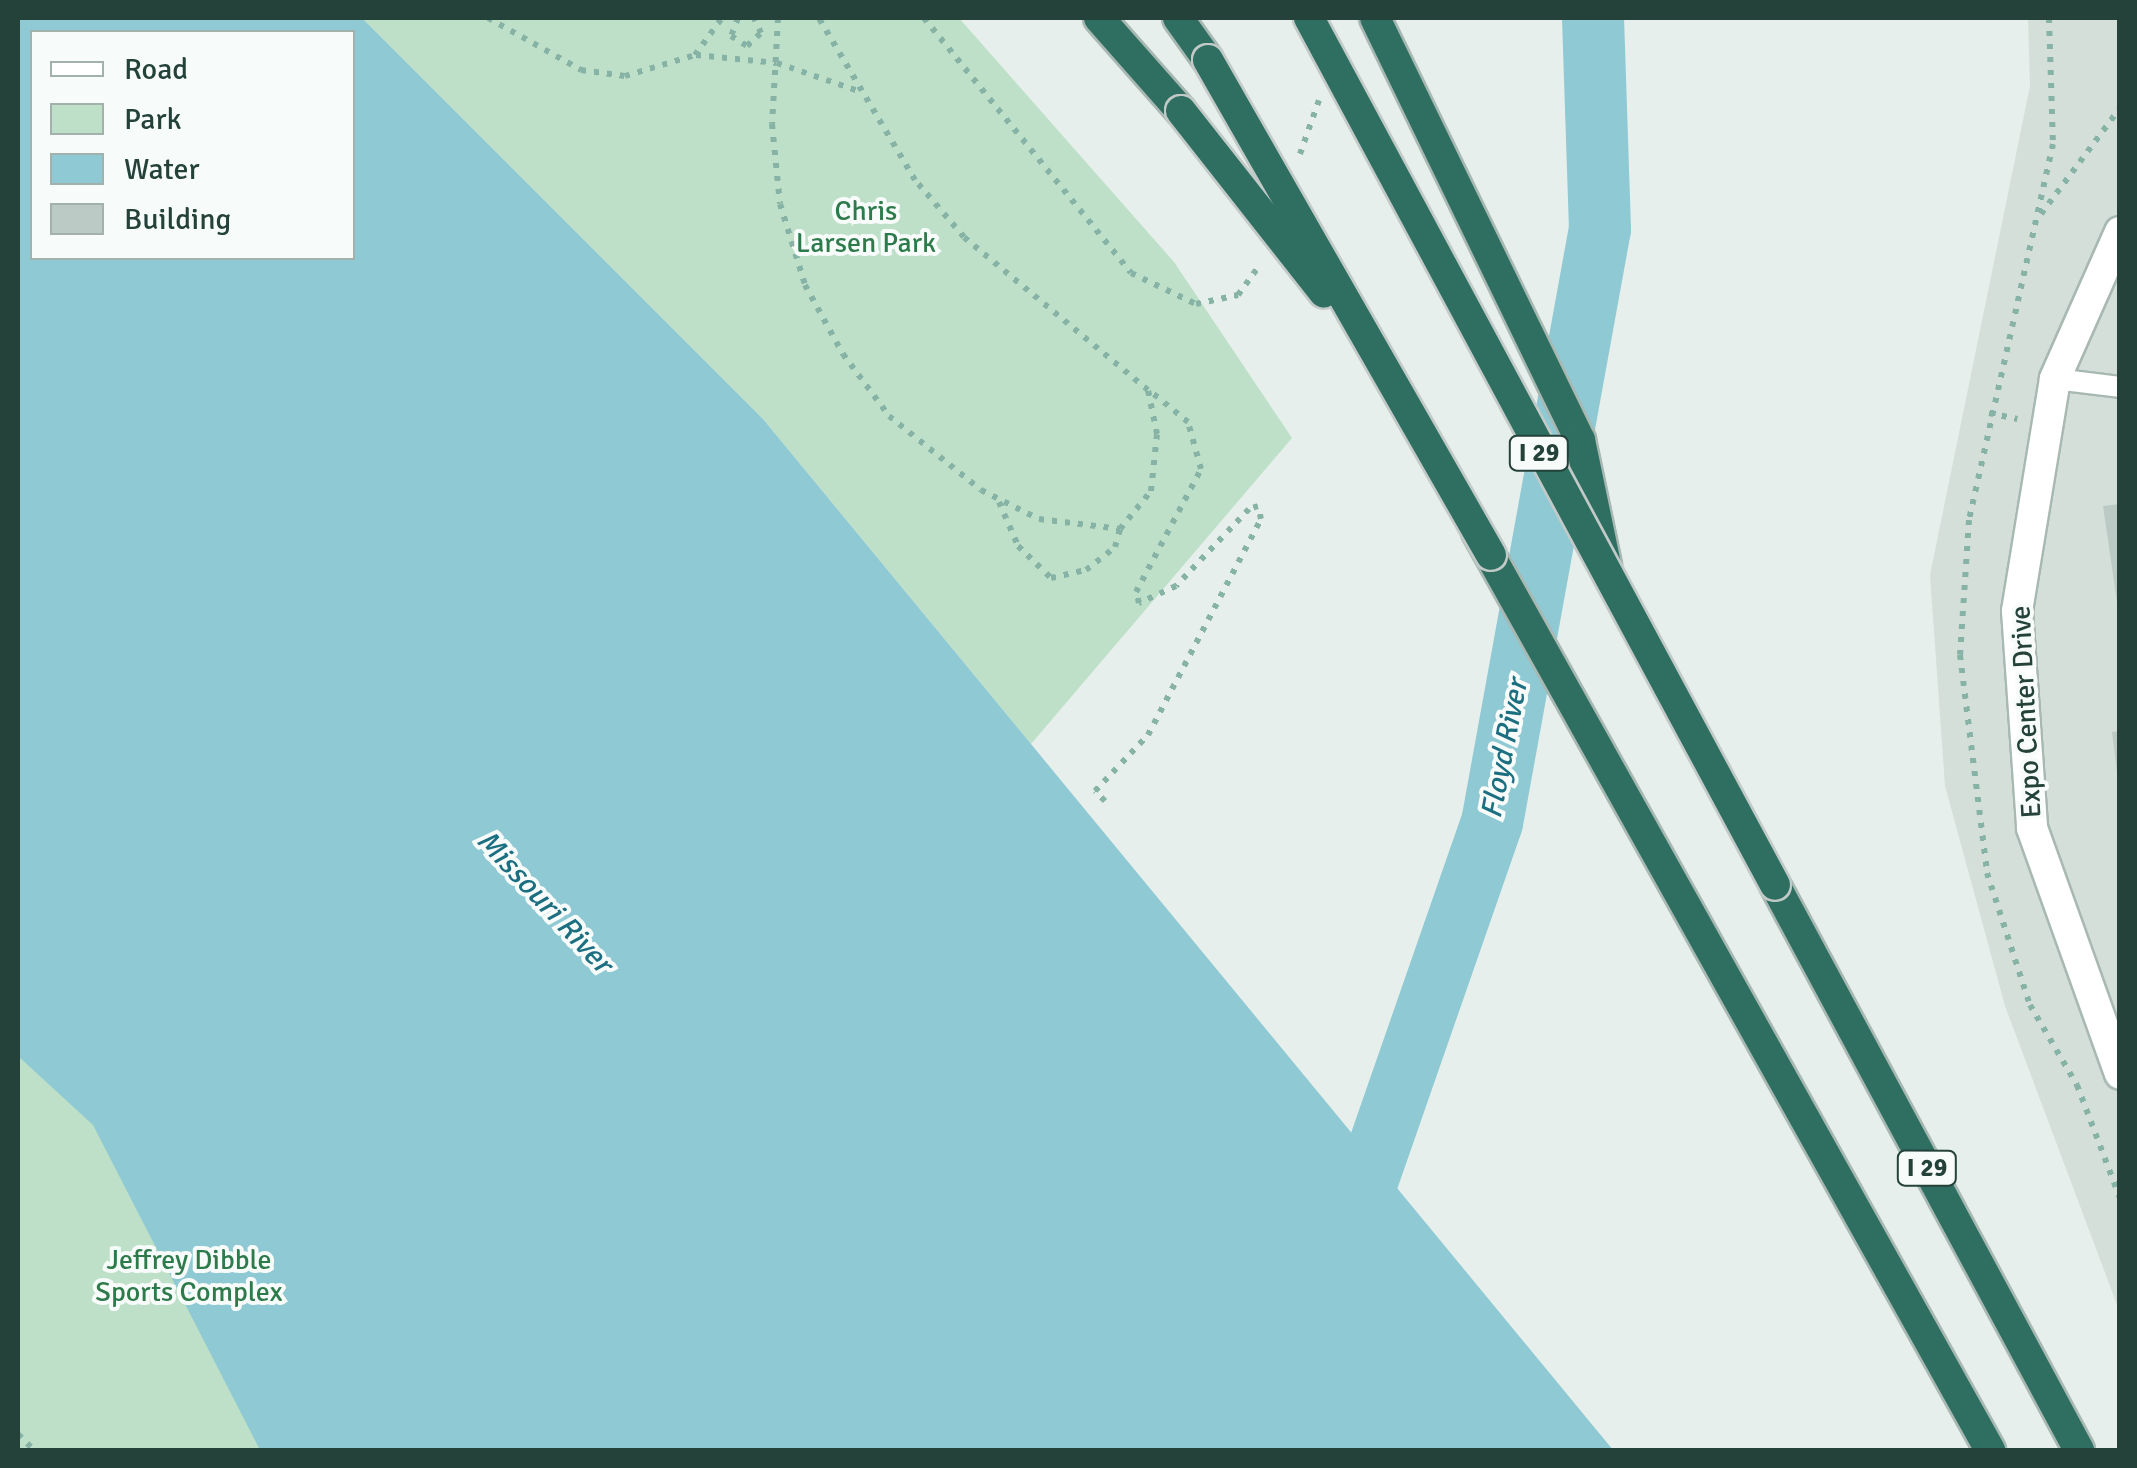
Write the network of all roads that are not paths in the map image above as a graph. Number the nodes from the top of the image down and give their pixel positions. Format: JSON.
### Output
{"nodes":[{"id":1,"x":1100,"y":18,"type":"edge"},
{"id":2,"x":1178,"y":18,"type":"edge"},
{"id":3,"x":1310,"y":18,"type":"edge"},
{"id":4,"x":1375,"y":18,"type":"edge"},
{"id":5,"x":2120,"y":232,"type":"edge"},
{"id":6,"x":2055,"y":379,"type":"junction"},
{"id":7,"x":2120,"y":387,"type":"edge"},
{"id":8,"x":1491,"y":554,"type":"junction"},
{"id":9,"x":1610,"y":584,"type":"junction"},
{"id":10,"x":2120,"y":1074,"type":"edge"},
{"id":11,"x":1990,"y":1450,"type":"edge"},
{"id":12,"x":2079,"y":1450,"type":"edge"}],
"edges":[{"from":1,"to":8,"type":"highway","bridge":true},
{"from":2,"to":8,"type":"highway","bridge":true},
{"from":3,"to":9,"type":"highway","number":"I 29","bridge":true},
{"from":4,"to":9,"type":"highway","bridge":true},
{"from":5,"to":6,"type":"street","name":"Expo Center Drive"},
{"from":6,"to":7,"type":"lane"},
{"from":6,"to":10,"type":"street","name":"Expo Center Drive"},
{"from":8,"to":11,"type":"highway"},
{"from":9,"to":12,"type":"highway","number":"I 29","bridge":true}]}
